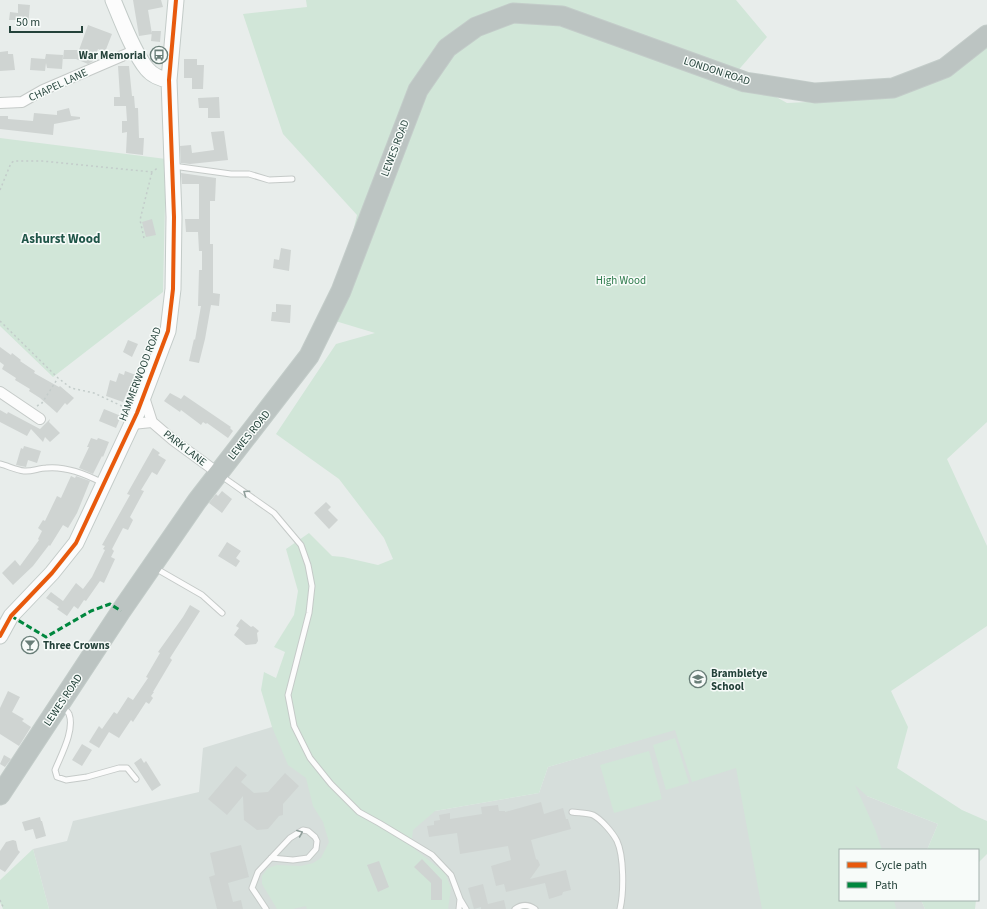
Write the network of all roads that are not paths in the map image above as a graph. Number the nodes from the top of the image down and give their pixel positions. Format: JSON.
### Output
{"nodes":[{"id":1,"x":113,"y":0,"type":"edge"},
{"id":2,"x":176,"y":0,"type":"edge"},
{"id":3,"x":987,"y":36,"type":"edge"},
{"id":4,"x":447,"y":48,"type":"joint"},
{"id":5,"x":136,"y":50,"type":"junction"},
{"id":6,"x":169,"y":80,"type":"junction"},
{"id":7,"x":0,"y":103,"type":"edge"},
{"id":8,"x":172,"y":166,"type":"junction"},
{"id":9,"x":292,"y":179,"type":"dead end"},
{"id":10,"x":0,"y":392,"type":"edge"},
{"id":11,"x":144,"y":397,"type":"junction"},
{"id":12,"x":40,"y":419,"type":"dead end"},
{"id":13,"x":134,"y":419,"type":"junction"},
{"id":14,"x":152,"y":422,"type":"junction"},
{"id":15,"x":0,"y":464,"type":"edge"},
{"id":16,"x":218,"y":473,"type":"junction"},
{"id":17,"x":104,"y":483,"type":"junction"},
{"id":18,"x":152,"y":566,"type":"junction"},
{"id":19,"x":222,"y":613,"type":"dead end"},
{"id":20,"x":0,"y":633,"type":"edge"},
{"id":21,"x":60,"y":704,"type":"junction"},
{"id":22,"x":136,"y":779,"type":"dead end"},
{"id":23,"x":0,"y":795,"type":"edge"},
{"id":24,"x":572,"y":812,"type":"dead end"},
{"id":25,"x":271,"y":858,"type":"junction"},
{"id":26,"x":460,"y":899,"type":"junction"},
{"id":27,"x":266,"y":909,"type":"edge"},
{"id":28,"x":459,"y":909,"type":"edge"},
{"id":29,"x":466,"y":909,"type":"edge"},
{"id":30,"x":515,"y":909,"type":"edge"},
{"id":31,"x":535,"y":909,"type":"edge"},
{"id":32,"x":620,"y":909,"type":"edge"}],
"edges":[{"from":1,"to":5,"type":"street"},
{"from":2,"to":6,"type":"street","name":"HAMMERWOOD ROAD"},
{"from":3,"to":4,"type":"highway","name":"LONDON ROAD"},
{"from":4,"to":16,"type":"highway","name":"LEWES ROAD"},
{"from":5,"to":6,"type":"street"},
{"from":5,"to":7,"type":"street","name":"CHAPEL LANE"},
{"from":6,"to":8,"type":"street","name":"HAMMERWOOD ROAD"},
{"from":8,"to":9,"type":"lane"},
{"from":8,"to":11,"type":"street","name":"HAMMERWOOD ROAD"},
{"from":10,"to":12,"type":"street"},
{"from":11,"to":13,"type":"street","name":"HAMMERWOOD ROAD"},
{"from":11,"to":14,"type":"street"},
{"from":13,"to":14,"type":"street"},
{"from":13,"to":17,"type":"street","name":"HAMMERWOOD ROAD"},
{"from":14,"to":16,"type":"street","name":"PARK LANE"},
{"from":15,"to":17,"type":"lane"},
{"from":16,"to":18,"type":"highway","name":"LEWES ROAD"},
{"from":26,"to":16,"type":"lane","one_way":true},
{"from":17,"to":20,"type":"street","name":"HAMMERWOOD ROAD"},
{"from":18,"to":19,"type":"lane"},
{"from":18,"to":21,"type":"highway","name":"LEWES ROAD"},
{"from":21,"to":22,"type":"lane"},
{"from":21,"to":23,"type":"highway","name":"LEWES ROAD"},
{"from":24,"to":32,"type":"lane"},
{"from":25,"to":25,"type":"lane","one_way":true},
{"from":25,"to":27,"type":"lane"},
{"from":26,"to":28,"type":"lane"},
{"from":26,"to":29,"type":"lane"},
{"from":30,"to":31,"type":"lane"}]}
